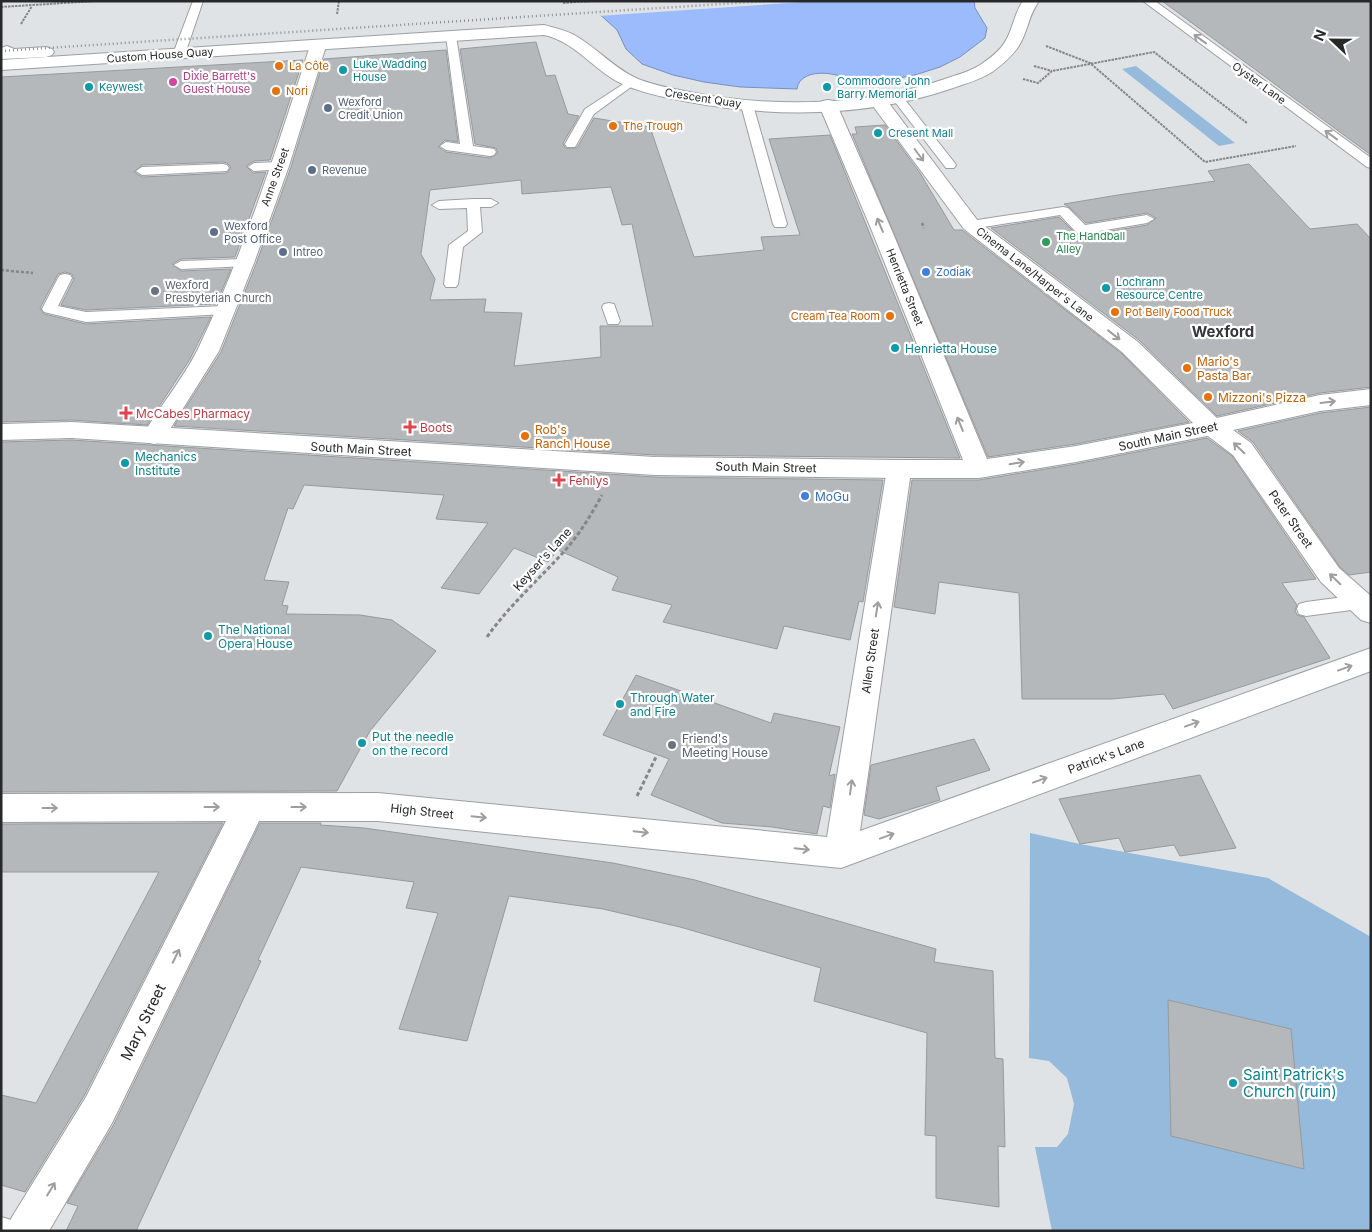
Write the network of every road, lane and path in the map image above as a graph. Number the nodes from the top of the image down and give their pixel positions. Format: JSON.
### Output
{"nodes":[{"id":1,"x":96,"y":1,"type":"edge"},
{"id":2,"x":198,"y":1,"type":"edge"},
{"id":3,"x":592,"y":1,"type":"edge"},
{"id":4,"x":1032,"y":1,"type":"edge"},
{"id":5,"x":1148,"y":1,"type":"edge"},
{"id":6,"x":564,"y":3,"type":"dead end"},
{"id":7,"x":1,"y":7,"type":"edge"},
{"id":8,"x":451,"y":36,"type":"junction"},
{"id":9,"x":318,"y":46,"type":"junction"},
{"id":10,"x":1046,"y":46,"type":"dead end"},
{"id":11,"x":46,"y":52,"type":"dead end"},
{"id":12,"x":179,"y":54,"type":"junction"},
{"id":13,"x":4,"y":58,"type":"edge"},
{"id":14,"x":1090,"y":63,"type":"junction"},
{"id":15,"x":1029,"y":64,"type":"dead end"},
{"id":16,"x":1052,"y":71,"type":"junction"},
{"id":17,"x":1017,"y":77,"type":"dead end"},
{"id":18,"x":631,"y":82,"type":"junction"},
{"id":19,"x":888,"y":100,"type":"junction"},
{"id":20,"x":747,"y":105,"type":"junction"},
{"id":21,"x":828,"y":105,"type":"junction"},
{"id":22,"x":1248,"y":123,"type":"dead end"},
{"id":23,"x":1336,"y":139,"type":"junction"},
{"id":24,"x":571,"y":144,"type":"dead end"},
{"id":25,"x":446,"y":146,"type":"dead end"},
{"id":26,"x":467,"y":148,"type":"junction"},
{"id":27,"x":490,"y":152,"type":"dead end"},
{"id":28,"x":1371,"y":164,"type":"edge"},
{"id":29,"x":950,"y":165,"type":"dead end"},
{"id":30,"x":280,"y":166,"type":"junction"},
{"id":31,"x":254,"y":167,"type":"dead end"},
{"id":32,"x":223,"y":168,"type":"dead end"},
{"id":33,"x":142,"y":171,"type":"dead end"},
{"id":34,"x":492,"y":203,"type":"dead end"},
{"id":35,"x":473,"y":204,"type":"junction"},
{"id":36,"x":439,"y":205,"type":"dead end"},
{"id":37,"x":1147,"y":219,"type":"dead end"},
{"id":38,"x":780,"y":224,"type":"dead end"},
{"id":39,"x":922,"y":224,"type":"dead end"},
{"id":40,"x":971,"y":225,"type":"junction"},
{"id":41,"x":924,"y":228,"type":"dead end"},
{"id":42,"x":244,"y":263,"type":"junction"},
{"id":43,"x":181,"y":265,"type":"dead end"},
{"id":44,"x":65,"y":278,"type":"dead end"},
{"id":45,"x":451,"y":284,"type":"dead end"},
{"id":46,"x":224,"y":310,"type":"junction"},
{"id":47,"x":1371,"y":397,"type":"edge"},
{"id":48,"x":1212,"y":427,"type":"junction"},
{"id":49,"x":1,"y":432,"type":"edge"},
{"id":50,"x":154,"y":436,"type":"junction"},
{"id":51,"x":620,"y":464,"type":"junction"},
{"id":52,"x":899,"y":469,"type":"junction"},
{"id":53,"x":979,"y":470,"type":"junction"},
{"id":54,"x":1365,"y":607,"type":"edge"},
{"id":55,"x":1306,"y":609,"type":"dead end"},
{"id":56,"x":487,"y":637,"type":"dead end"},
{"id":57,"x":1371,"y":659,"type":"edge"},
{"id":58,"x":250,"y":807,"type":"junction"},
{"id":59,"x":1,"y":808,"type":"edge"},
{"id":60,"x":841,"y":853,"type":"junction"},
{"id":61,"x":1,"y":1230,"type":"edge"},
{"id":62,"x":5,"y":1231,"type":"edge"},
{"id":63,"x":26,"y":1231,"type":"edge"}],
"edges":[{"from":1,"to":7,"type":"path"},
{"from":2,"to":12,"type":"lane"},
{"from":3,"to":6,"type":"path"},
{"from":4,"to":19,"type":"street","name":"Crescent Quay"},
{"from":23,"to":5,"type":"lane","name":"Oyster Lane","one_way":true},
{"from":8,"to":9,"type":"street","name":"Crescent Quay"},
{"from":8,"to":18,"type":"street","name":"Crescent Quay"},
{"from":8,"to":26,"type":"lane"},
{"from":9,"to":12,"type":"street","name":"Custom House Quay"},
{"from":9,"to":30,"type":"street","name":"Anne Street"},
{"from":10,"to":14,"type":"path"},
{"from":11,"to":13,"type":"street"},
{"from":12,"to":13,"type":"street","name":"Custom House Quay"},
{"from":14,"to":16,"type":"path"},
{"from":14,"to":22,"type":"path"},
{"from":14,"to":23,"type":"path"},
{"from":15,"to":16,"type":"path"},
{"from":16,"to":17,"type":"path"},
{"from":18,"to":20,"type":"street","name":"Crescent Quay"},
{"from":18,"to":24,"type":"lane"},
{"from":19,"to":21,"type":"street","name":"Crescent Quay"},
{"from":19,"to":29,"type":"lane"},
{"from":19,"to":40,"type":"street","name":"Cinema Lane/Harper's Lane","one_way":true},
{"from":20,"to":21,"type":"street","name":"Crescent Quay"},
{"from":20,"to":38,"type":"lane"},
{"from":53,"to":21,"type":"street","name":"Henrietta Street","one_way":true},
{"from":23,"to":28,"type":"lane","name":"Oyster Lane"},
{"from":25,"to":26,"type":"lane"},
{"from":26,"to":27,"type":"lane"},
{"from":30,"to":31,"type":"lane"},
{"from":30,"to":42,"type":"street","name":"Anne Street"},
{"from":32,"to":33,"type":"lane"},
{"from":34,"to":35,"type":"lane"},
{"from":35,"to":36,"type":"lane"},
{"from":35,"to":45,"type":"lane"},
{"from":37,"to":40,"type":"lane"},
{"from":39,"to":41,"type":"path"},
{"from":40,"to":48,"type":"street","name":"Cinema Lane/Harper's Lane","one_way":true},
{"from":42,"to":43,"type":"lane"},
{"from":42,"to":46,"type":"street","name":"Anne Street"},
{"from":44,"to":46,"type":"lane"},
{"from":46,"to":50,"type":"street","name":"Anne Street"},
{"from":48,"to":47,"type":"street","name":"South Main Street","one_way":true},
{"from":53,"to":48,"type":"street","name":"South Main Street","one_way":true},
{"from":54,"to":48,"type":"street","name":"Peter Street","one_way":true},
{"from":49,"to":50,"type":"street","name":"South Main Street"},
{"from":50,"to":51,"type":"street","name":"South Main Street"},
{"from":51,"to":52,"type":"street","name":"South Main Street"},
{"from":51,"to":56,"type":"path","name":"Keyser's Lane"},
{"from":52,"to":53,"type":"street","name":"South Main Street"},
{"from":60,"to":52,"type":"street","name":"Allen Street","one_way":true},
{"from":54,"to":55,"type":"lane"},
{"from":60,"to":57,"type":"street","name":"Patrick's Lane","one_way":true},
{"from":59,"to":58,"type":"street","name":"High Street","one_way":true},
{"from":58,"to":60,"type":"street","name":"High Street","one_way":true},
{"from":63,"to":58,"type":"street","name":"Mary Street","one_way":true},
{"from":61,"to":62,"type":"lane"}]}
